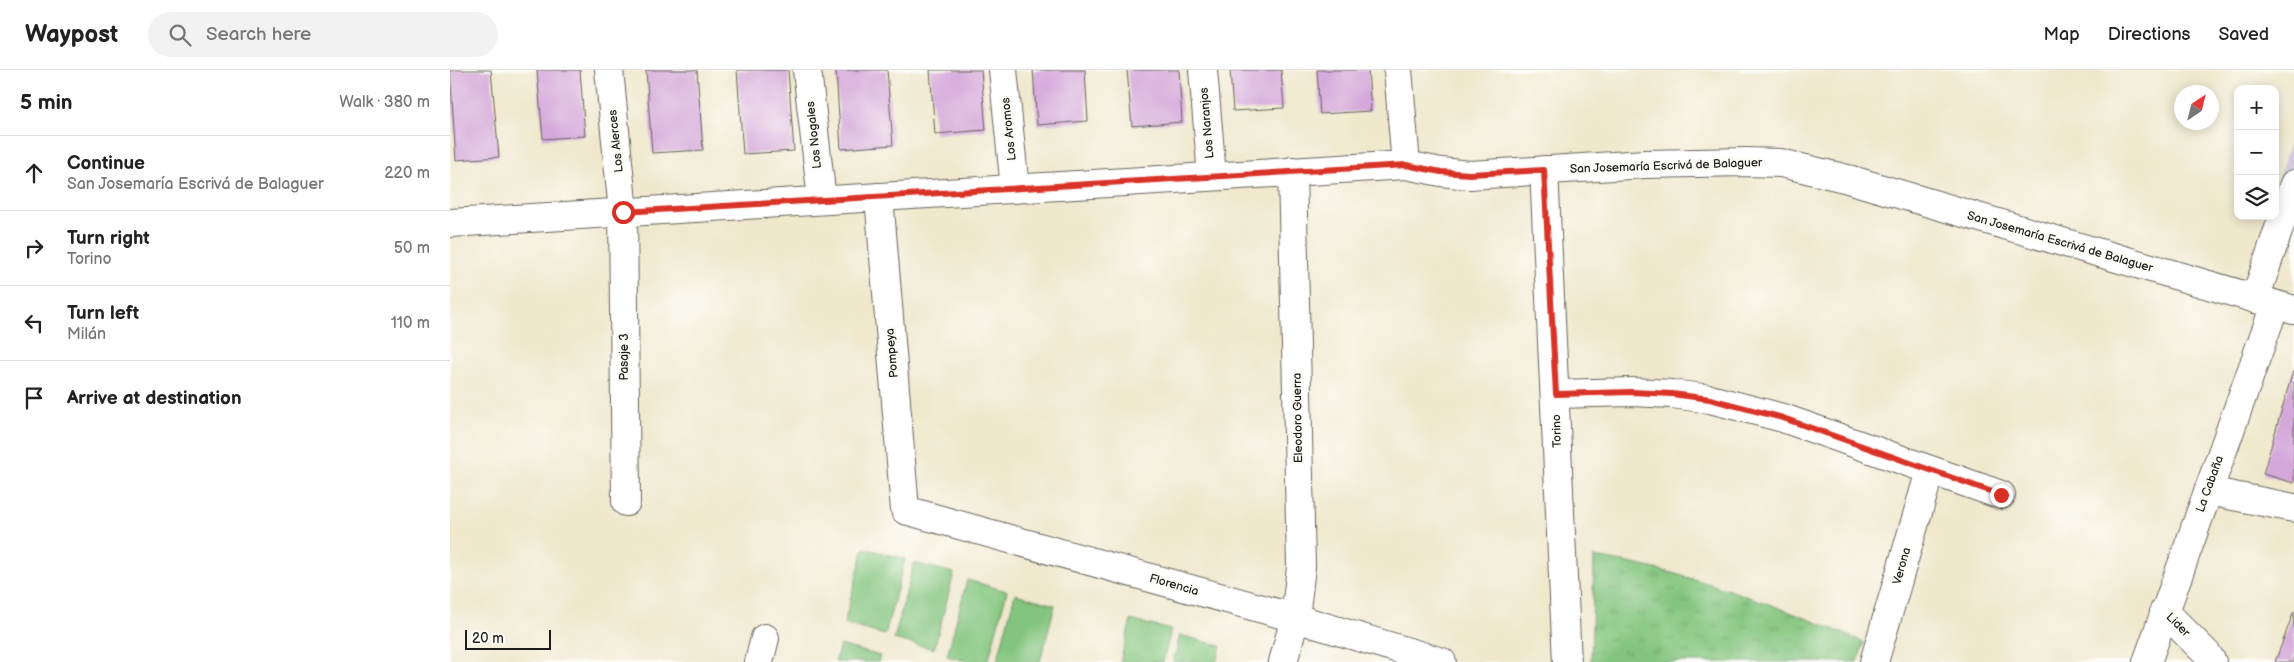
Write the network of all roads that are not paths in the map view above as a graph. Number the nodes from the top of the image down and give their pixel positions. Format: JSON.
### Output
{"nodes":[{"id":1,"x":609,"y":70,"type":"edge"},
{"id":2,"x":807,"y":70,"type":"edge"},
{"id":3,"x":1003,"y":70,"type":"edge"},
{"id":4,"x":1203,"y":70,"type":"edge"},
{"id":5,"x":1398,"y":70,"type":"edge"},
{"id":6,"x":1406,"y":165,"type":"junction"},
{"id":7,"x":1544,"y":170,"type":"junction"},
{"id":8,"x":1292,"y":172,"type":"junction"},
{"id":9,"x":1212,"y":176,"type":"junction"},
{"id":10,"x":1015,"y":188,"type":"junction"},
{"id":11,"x":2292,"y":193,"type":"edge"},
{"id":12,"x":879,"y":196,"type":"junction"},
{"id":13,"x":822,"y":200,"type":"junction"},
{"id":14,"x":623,"y":212,"type":"junction"},
{"id":15,"x":450,"y":224,"type":"edge"},
{"id":16,"x":2275,"y":305,"type":"edge"},
{"id":17,"x":1556,"y":394,"type":"junction"},
{"id":18,"x":1930,"y":471,"type":"junction"},
{"id":19,"x":2208,"y":491,"type":"junction"},
{"id":20,"x":2001,"y":495,"type":"dead end"},
{"id":21,"x":626,"y":502,"type":"dead end"},
{"id":22,"x":2294,"y":508,"type":"edge"},
{"id":23,"x":904,"y":510,"type":"joint"},
{"id":24,"x":2164,"y":611,"type":"junction"},
{"id":25,"x":1295,"y":618,"type":"junction"},
{"id":26,"x":1283,"y":662,"type":"edge"},
{"id":27,"x":1442,"y":662,"type":"edge"},
{"id":28,"x":1567,"y":662,"type":"edge"},
{"id":29,"x":1874,"y":662,"type":"edge"},
{"id":30,"x":2147,"y":662,"type":"edge"},
{"id":31,"x":2212,"y":662,"type":"edge"}],
"edges":[{"from":1,"to":14,"type":"street","name":"Los Alerces"},
{"from":2,"to":13,"type":"street","name":"Los Nogales"},
{"from":3,"to":10,"type":"street","name":"Los Aromos"},
{"from":4,"to":9,"type":"street","name":"Los Naranjos"},
{"from":5,"to":6,"type":"street"},
{"from":6,"to":7,"type":"street","name":"San Josemaría Escrivá de Balaguer"},
{"from":6,"to":8,"type":"street","name":"San Josemaría Escrivá de Balaguer"},
{"from":7,"to":16,"type":"street","name":"San Josemaría Escrivá de Balaguer"},
{"from":7,"to":17,"type":"street","name":"Torino"},
{"from":8,"to":9,"type":"street","name":"San Josemaría Escrivá de Balaguer"},
{"from":8,"to":25,"type":"street","name":"Eleodoro Guerra"},
{"from":9,"to":10,"type":"street","name":"San Josemaría Escrivá de Balaguer"},
{"from":10,"to":12,"type":"street","name":"San Josemaría Escrivá de Balaguer"},
{"from":11,"to":16,"type":"street","name":"La Cabaña"},
{"from":12,"to":13,"type":"street","name":"San Josemaría Escrivá de Balaguer"},
{"from":12,"to":23,"type":"street","name":"Pompeya"},
{"from":13,"to":14,"type":"street","name":"San Josemaría Escrivá de Balaguer"},
{"from":14,"to":15,"type":"street","name":"San Josemaría Escrivá de Balaguer"},
{"from":14,"to":21,"type":"street","name":"Pasaje 3"},
{"from":16,"to":19,"type":"street","name":"La Cabaña"},
{"from":17,"to":18,"type":"street"},
{"from":17,"to":28,"type":"street","name":"Torino"},
{"from":18,"to":20,"type":"street"},
{"from":18,"to":29,"type":"street","name":"Verona"},
{"from":19,"to":22,"type":"street"},
{"from":19,"to":24,"type":"street","name":"La Cabaña"},
{"from":23,"to":25,"type":"street","name":"Florencia"},
{"from":24,"to":30,"type":"street","name":"La Cabaña"},
{"from":24,"to":31,"type":"street","name":"Lider"},
{"from":25,"to":26,"type":"street","name":"Eleodoro Guerra"},
{"from":25,"to":27,"type":"street","name":"Florencia"}]}
